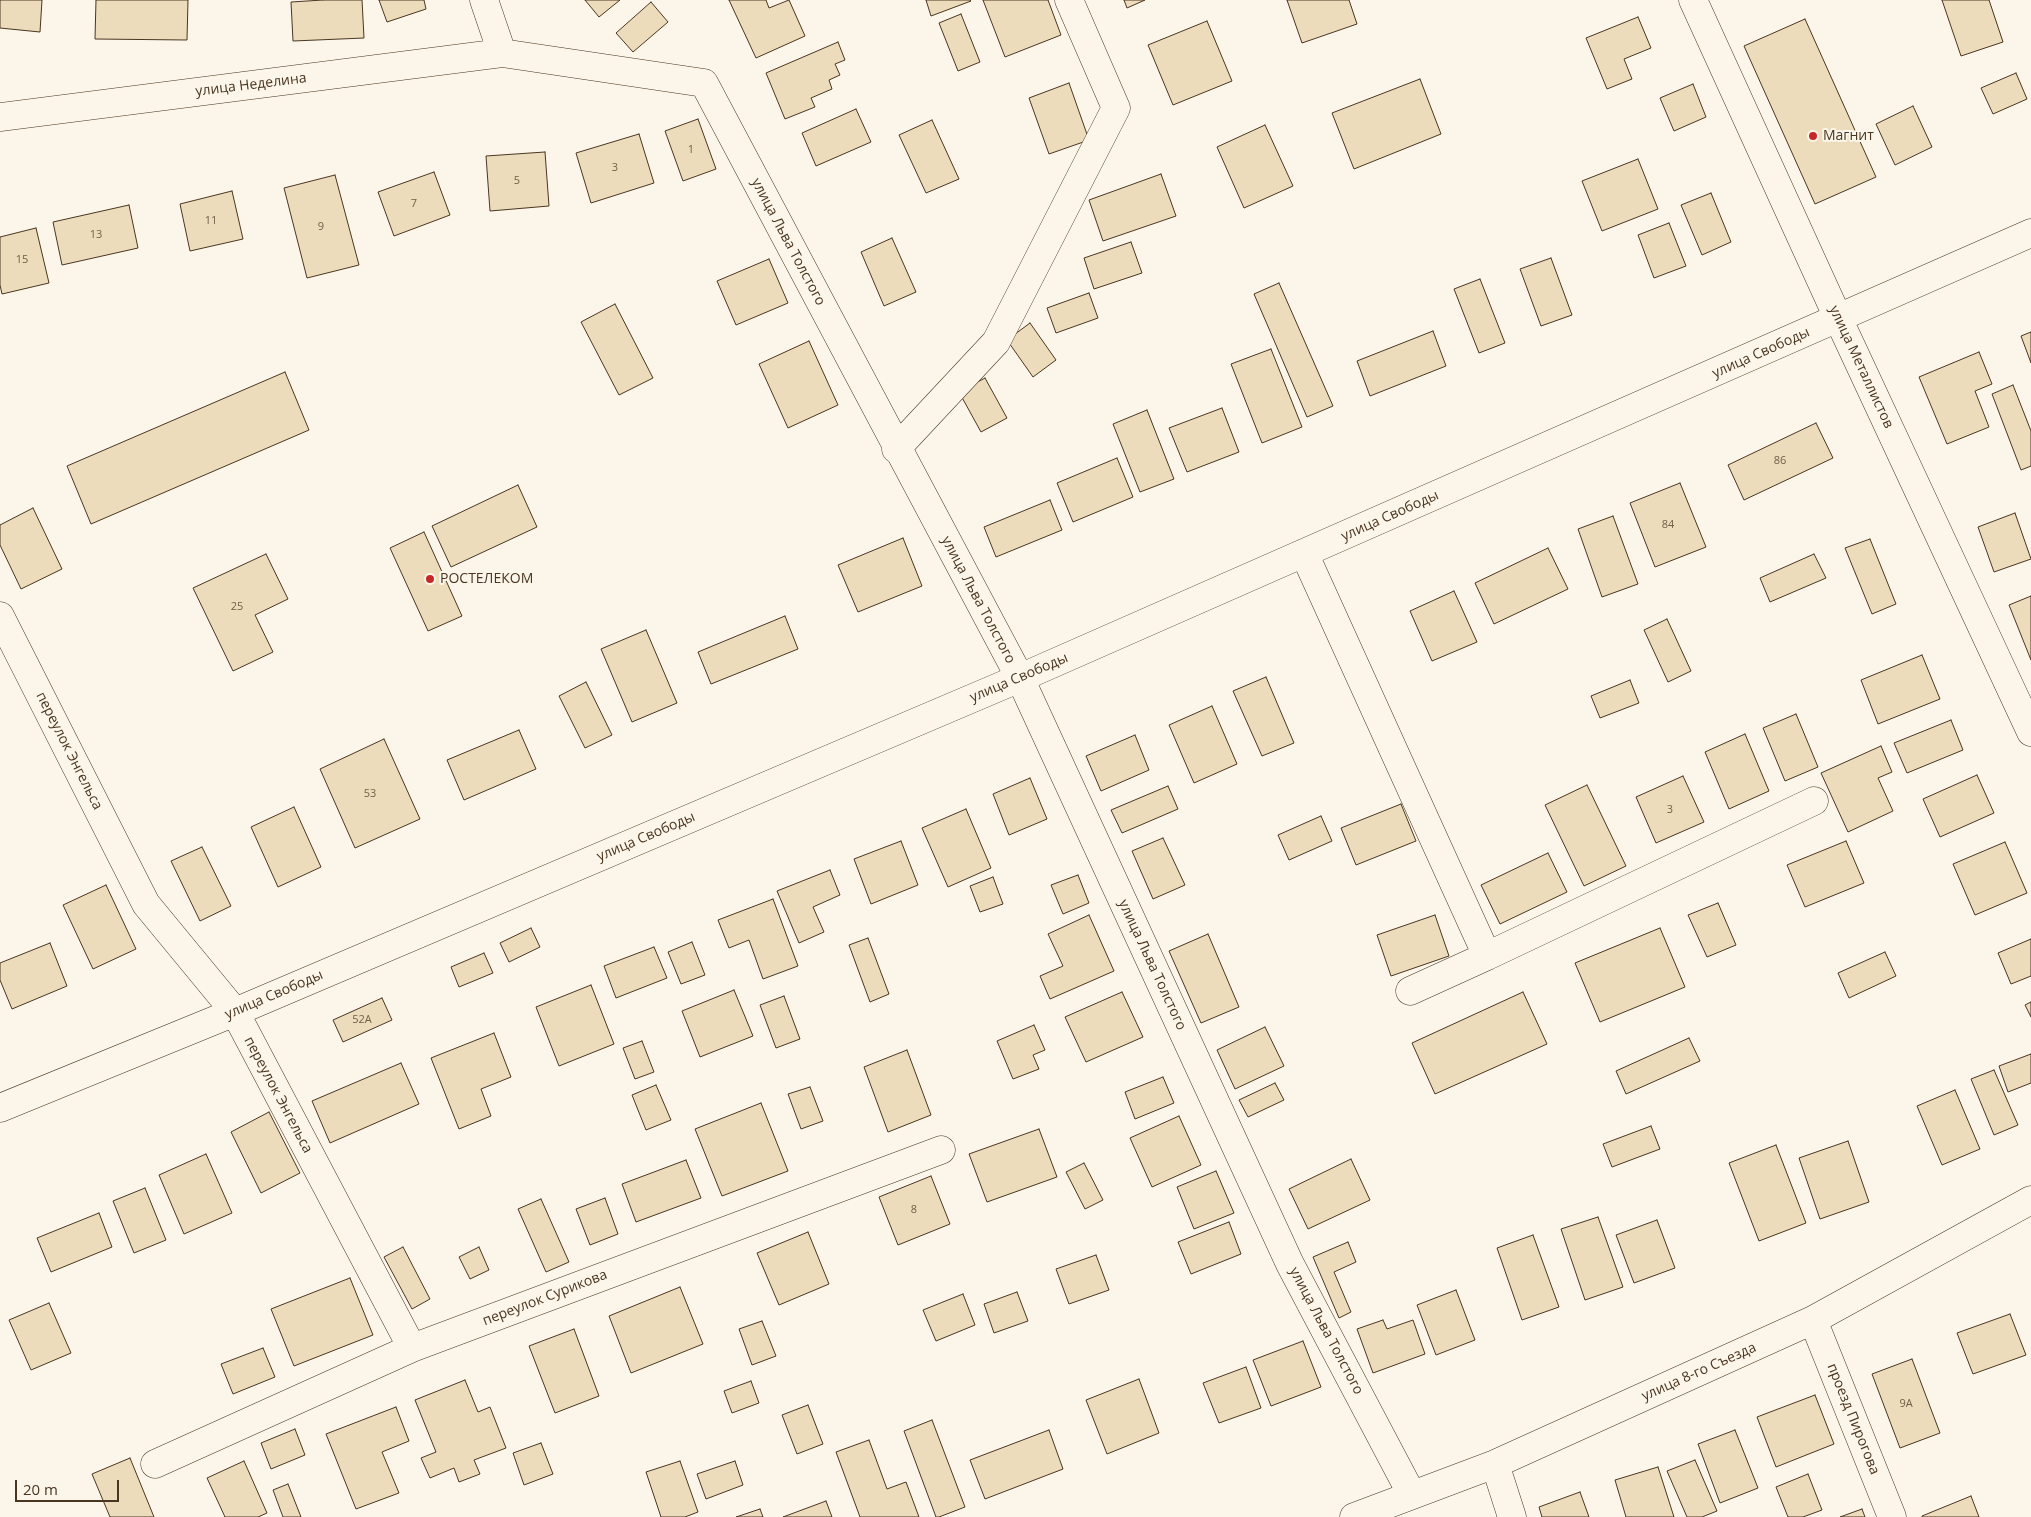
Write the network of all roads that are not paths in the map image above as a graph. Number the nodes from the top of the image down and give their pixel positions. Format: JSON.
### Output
{"nodes":[{"id":1,"x":484,"y":0,"type":"edge"},
{"id":2,"x":1069,"y":0,"type":"edge"},
{"id":3,"x":1693,"y":0,"type":"edge"},
{"id":4,"x":502,"y":53,"type":"junction"},
{"id":5,"x":0,"y":117,"type":"edge"},
{"id":6,"x":2031,"y":233,"type":"edge"},
{"id":7,"x":1838,"y":318,"type":"junction"},
{"id":8,"x":896,"y":449,"type":"junction"},
{"id":9,"x":1304,"y":553,"type":"junction"},
{"id":10,"x":0,"y":616,"type":"edge"},
{"id":11,"x":1020,"y":678,"type":"junction"},
{"id":12,"x":2031,"y":732,"type":"edge"},
{"id":13,"x":1814,"y":802,"type":"dead end"},
{"id":14,"x":1487,"y":956,"type":"junction"},
{"id":15,"x":1410,"y":991,"type":"dead end"},
{"id":16,"x":235,"y":1012,"type":"junction"},
{"id":17,"x":0,"y":1108,"type":"edge"},
{"id":18,"x":941,"y":1150,"type":"dead end"},
{"id":19,"x":2031,"y":1200,"type":"edge"},
{"id":20,"x":1813,"y":1320,"type":"junction"},
{"id":21,"x":412,"y":1348,"type":"junction"},
{"id":22,"x":155,"y":1464,"type":"dead end"},
{"id":23,"x":1495,"y":1464,"type":"junction"},
{"id":24,"x":1412,"y":1495,"type":"junction"},
{"id":25,"x":1354,"y":1517,"type":"edge"},
{"id":26,"x":1512,"y":1517,"type":"edge"},
{"id":27,"x":1892,"y":1517,"type":"edge"}],
"edges":[{"from":1,"to":4,"type":"street"},
{"from":2,"to":8,"type":"street"},
{"from":3,"to":7,"type":"street","name":"улица Металлистов"},
{"from":4,"to":5,"type":"street","name":"улица Неделина"},
{"from":4,"to":8,"type":"street","name":"улица Льва Толстого"},
{"from":6,"to":7,"type":"street","name":"улица Свободы"},
{"from":7,"to":9,"type":"street","name":"улица Свободы"},
{"from":7,"to":12,"type":"street","name":"улица Металлистов"},
{"from":8,"to":11,"type":"street","name":"улица Льва Толстого"},
{"from":9,"to":11,"type":"street","name":"улица Свободы"},
{"from":9,"to":14,"type":"street"},
{"from":10,"to":16,"type":"street","name":"переулок Энгельса"},
{"from":11,"to":16,"type":"street","name":"улица Свободы"},
{"from":11,"to":24,"type":"street","name":"улица Льва Толстого"},
{"from":13,"to":14,"type":"street"},
{"from":14,"to":15,"type":"street"},
{"from":16,"to":17,"type":"street","name":"улица Свободы"},
{"from":16,"to":21,"type":"street","name":"переулок Энгельса"},
{"from":18,"to":21,"type":"street","name":"переулок Сурикова"},
{"from":19,"to":20,"type":"street","name":"улица 8-го Съезда"},
{"from":20,"to":23,"type":"street","name":"улица 8-го Съезда"},
{"from":20,"to":27,"type":"street","name":"проезд Пирогова"},
{"from":21,"to":22,"type":"street","name":"переулок Сурикова"},
{"from":23,"to":24,"type":"street","name":"улица 8-го Съезда"},
{"from":23,"to":26,"type":"street"},
{"from":24,"to":25,"type":"street","name":"улица 8-го Съезда"}]}
